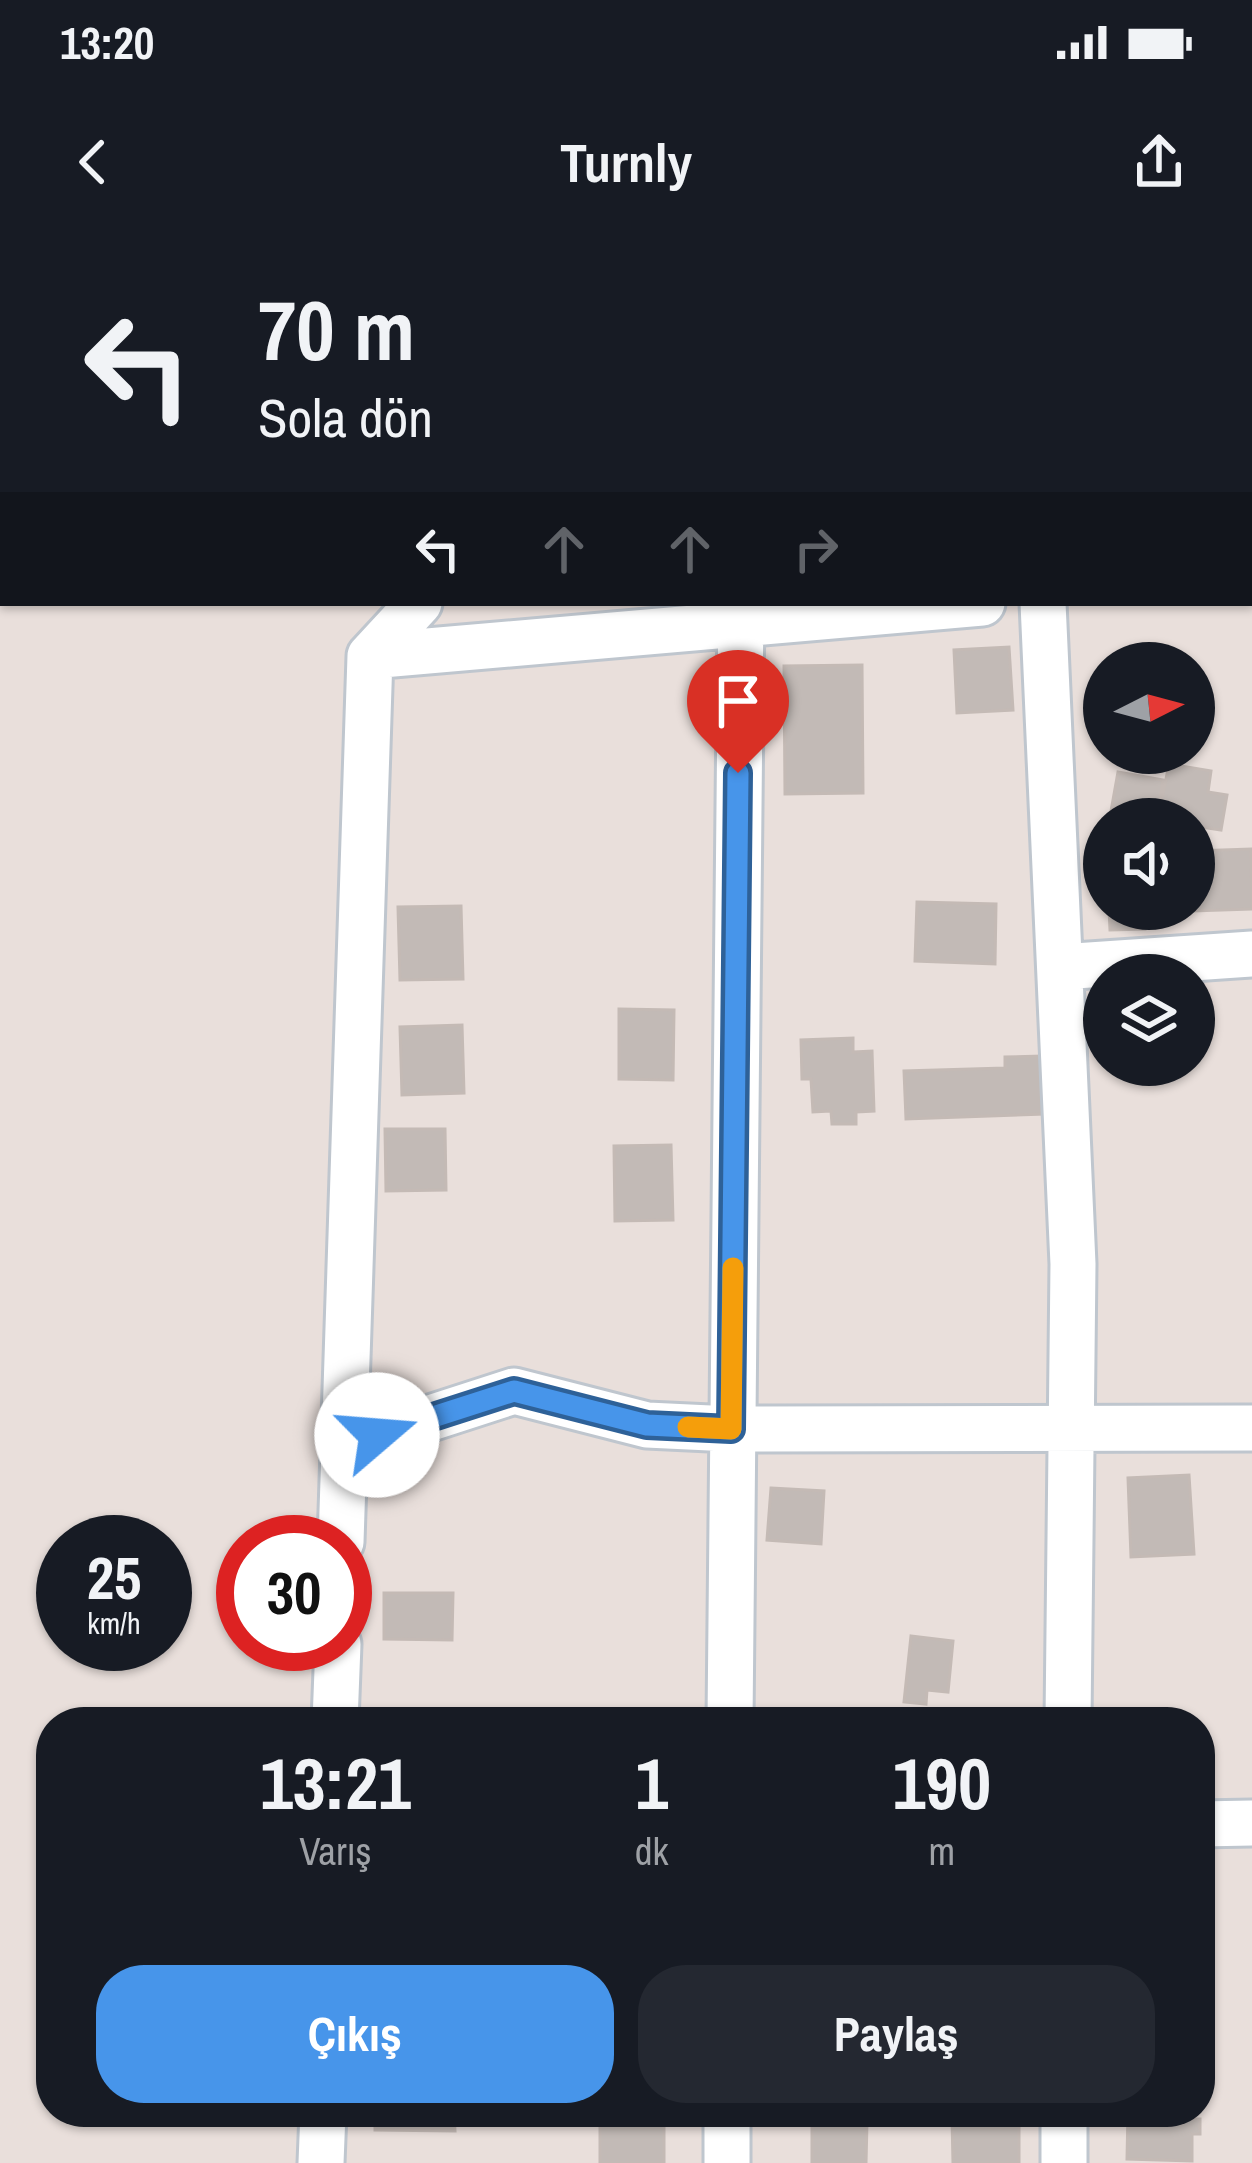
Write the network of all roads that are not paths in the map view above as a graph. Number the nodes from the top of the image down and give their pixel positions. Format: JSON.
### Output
{"nodes":[{"id":1,"x":416,"y":606,"type":"edge"},
{"id":2,"x":922,"y":606,"type":"edge"},
{"id":3,"x":1043,"y":606,"type":"edge"},
{"id":4,"x":741,"y":615,"type":"edge"},
{"id":5,"x":370,"y":656,"type":"junction"},
{"id":6,"x":1252,"y":954,"type":"edge"},
{"id":7,"x":1060,"y":967,"type":"junction"},
{"id":8,"x":1071,"y":1428,"type":"junction"},
{"id":9,"x":1252,"y":1428,"type":"edge"},
{"id":10,"x":731,"y":1429,"type":"junction"},
{"id":11,"x":344,"y":1446,"type":"junction"},
{"id":12,"x":342,"y":1515,"type":"edge"},
{"id":13,"x":337,"y":1671,"type":"edge"},
{"id":14,"x":336,"y":1707,"type":"edge"},
{"id":15,"x":730,"y":1707,"type":"edge"},
{"id":16,"x":1068,"y":1707,"type":"edge"},
{"id":17,"x":1252,"y":1823,"type":"edge"},
{"id":18,"x":1215,"y":1824,"type":"edge"},
{"id":19,"x":322,"y":2127,"type":"edge"},
{"id":20,"x":727,"y":2127,"type":"edge"},
{"id":21,"x":1064,"y":2127,"type":"edge"},
{"id":22,"x":321,"y":2163,"type":"edge"},
{"id":23,"x":727,"y":2163,"type":"edge"},
{"id":24,"x":1064,"y":2163,"type":"edge"}],
"edges":[{"from":1,"to":5,"type":"street"},
{"from":2,"to":4,"type":"street"},
{"from":3,"to":7,"type":"street"},
{"from":4,"to":5,"type":"street"},
{"from":4,"to":10,"type":"street"},
{"from":5,"to":11,"type":"street"},
{"from":6,"to":7,"type":"street"},
{"from":7,"to":8,"type":"street"},
{"from":8,"to":9,"type":"street"},
{"from":8,"to":10,"type":"street"},
{"from":8,"to":16,"type":"street"},
{"from":10,"to":11,"type":"street"},
{"from":10,"to":15,"type":"street"},
{"from":11,"to":12,"type":"street"},
{"from":13,"to":14,"type":"street"},
{"from":17,"to":18,"type":"street"},
{"from":19,"to":22,"type":"street"},
{"from":20,"to":23,"type":"street"},
{"from":21,"to":24,"type":"street"}]}
